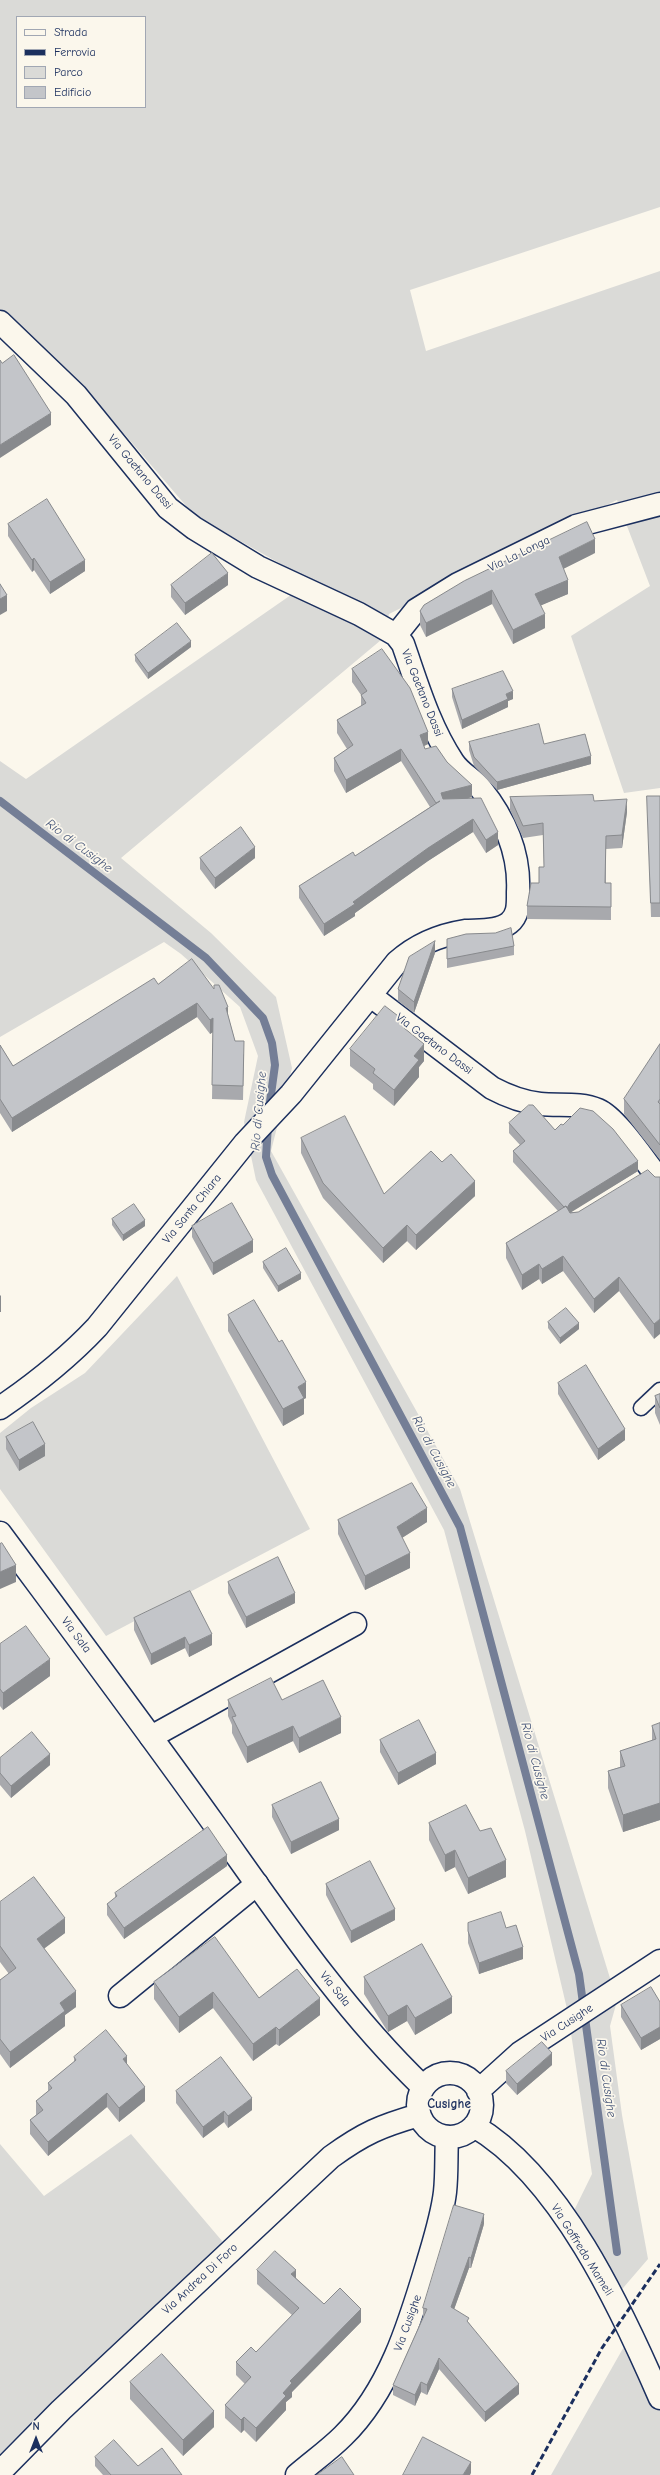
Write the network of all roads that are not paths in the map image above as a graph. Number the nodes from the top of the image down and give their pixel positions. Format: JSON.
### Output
{"nodes":[{"id":1,"x":0,"y":322,"type":"edge"},
{"id":2,"x":660,"y":504,"type":"edge"},
{"id":3,"x":396,"y":635,"type":"junction"},
{"id":4,"x":371,"y":996,"type":"junction"},
{"id":5,"x":651,"y":1177,"type":"edge"},
{"id":6,"x":660,"y":1390,"type":"edge"},
{"id":7,"x":0,"y":1408,"type":"edge"},
{"id":8,"x":641,"y":1408,"type":"dead end"},
{"id":9,"x":0,"y":1533,"type":"edge"},
{"id":10,"x":355,"y":1624,"type":"dead end"},
{"id":11,"x":151,"y":1737,"type":"junction"},
{"id":12,"x":257,"y":1884,"type":"junction"},
{"id":13,"x":660,"y":1962,"type":"edge"},
{"id":14,"x":120,"y":1996,"type":"dead end"},
{"id":15,"x":423,"y":2087,"type":"junction"},
{"id":16,"x":478,"y":2091,"type":"junction"},
{"id":17,"x":419,"y":2115,"type":"junction"},
{"id":18,"x":474,"y":2126,"type":"junction"},
{"id":19,"x":447,"y":2137,"type":"junction"},
{"id":20,"x":660,"y":2398,"type":"edge"},
{"id":21,"x":0,"y":2472,"type":"edge"},
{"id":22,"x":297,"y":2475,"type":"edge"}],
"edges":[{"from":1,"to":3,"type":"street","name":"Via Gaetano Dassi"},
{"from":2,"to":3,"type":"street","name":"Via La Longa"},
{"from":3,"to":4,"type":"street","name":"Via Gaetano Dassi"},
{"from":4,"to":5,"type":"street","name":"Via Gaetano Dassi"},
{"from":4,"to":7,"type":"street","name":"Via Santa Chiara"},
{"from":6,"to":8,"type":"lane"},
{"from":9,"to":11,"type":"street","name":"Via Sala"},
{"from":10,"to":11,"type":"street"},
{"from":11,"to":12,"type":"street","name":"Via Sala"},
{"from":12,"to":14,"type":"street"},
{"from":12,"to":15,"type":"street","name":"Via Sala"},
{"from":13,"to":16,"type":"street","name":"Via Cusighe"},
{"from":15,"to":16,"type":"street"},
{"from":15,"to":17,"type":"street"},
{"from":16,"to":18,"type":"street"},
{"from":17,"to":19,"type":"street"},
{"from":17,"to":21,"type":"street","name":"Via Andrea Di Foro"},
{"from":18,"to":19,"type":"street"},
{"from":18,"to":20,"type":"street","name":"Via Goffredo Mameli"},
{"from":19,"to":22,"type":"street","name":"Via Cusighe"}]}
